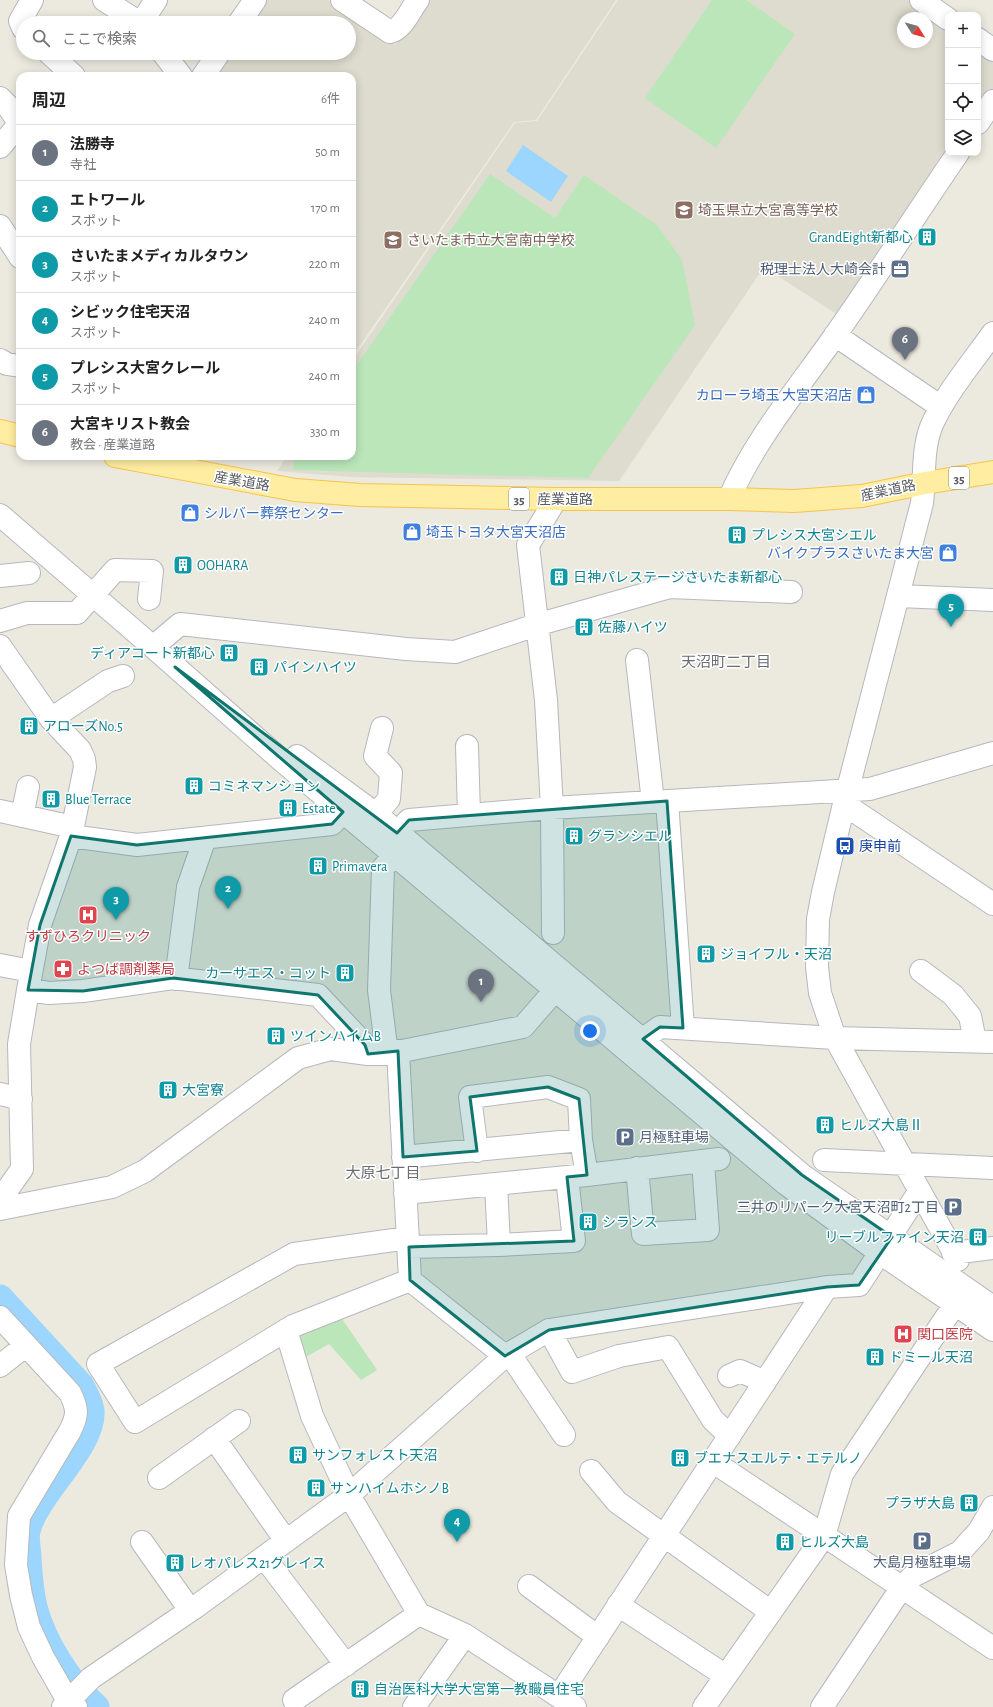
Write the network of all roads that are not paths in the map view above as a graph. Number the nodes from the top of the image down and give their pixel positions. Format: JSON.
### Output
{"nodes":[{"id":1,"x":32,"y":0,"type":"edge"},
{"id":2,"x":104,"y":0,"type":"edge"},
{"id":3,"x":156,"y":0,"type":"edge"},
{"id":4,"x":255,"y":0,"type":"edge"},
{"id":5,"x":342,"y":0,"type":"edge"},
{"id":6,"x":418,"y":0,"type":"edge"},
{"id":7,"x":920,"y":0,"type":"edge"},
{"id":8,"x":23,"y":16,"type":"edge"},
{"id":9,"x":129,"y":16,"type":"edge"},
{"id":10,"x":145,"y":16,"type":"edge"},
{"id":11,"x":244,"y":16,"type":"edge"},
{"id":12,"x":945,"y":17,"type":"edge"},
{"id":13,"x":981,"y":41,"type":"edge"},
{"id":14,"x":993,"y":50,"type":"edge"},
{"id":15,"x":57,"y":60,"type":"edge"},
{"id":16,"x":168,"y":60,"type":"edge"},
{"id":17,"x":214,"y":60,"type":"edge"},
{"id":18,"x":70,"y":72,"type":"edge"},
{"id":19,"x":178,"y":72,"type":"edge"},
{"id":20,"x":206,"y":72,"type":"edge"},
{"id":21,"x":0,"y":98,"type":"edge"},
{"id":22,"x":993,"y":101,"type":"edge"},
{"id":23,"x":16,"y":117,"type":"edge"},
{"id":24,"x":980,"y":120,"type":"edge"},
{"id":25,"x":16,"y":128,"type":"edge"},
{"id":26,"x":0,"y":147,"type":"edge"},
{"id":27,"x":956,"y":156,"type":"edge"},
{"id":28,"x":0,"y":226,"type":"edge"},
{"id":29,"x":16,"y":251,"type":"edge"},
{"id":30,"x":993,"y":333,"type":"edge"},
{"id":31,"x":835,"y":335,"type":"junction"},
{"id":32,"x":941,"y":407,"type":"junction"},
{"id":33,"x":0,"y":431,"type":"edge"},
{"id":34,"x":16,"y":435,"type":"edge"},
{"id":35,"x":135,"y":460,"type":"edge"},
{"id":36,"x":993,"y":472,"type":"edge"},
{"id":37,"x":925,"y":482,"type":"junction"},
{"id":38,"x":556,"y":499,"type":"junction"},
{"id":39,"x":729,"y":499,"type":"junction"},
{"id":40,"x":0,"y":515,"type":"edge"},
{"id":41,"x":29,"y":573,"type":"dead end"},
{"id":42,"x":0,"y":576,"type":"edge"},
{"id":43,"x":791,"y":592,"type":"dead end"},
{"id":44,"x":94,"y":595,"type":"junction"},
{"id":45,"x":899,"y":596,"type":"junction"},
{"id":46,"x":149,"y":599,"type":"dead end"},
{"id":47,"x":993,"y":600,"type":"edge"},
{"id":48,"x":0,"y":621,"type":"edge"},
{"id":49,"x":536,"y":625,"type":"junction"},
{"id":50,"x":0,"y":646,"type":"edge"},
{"id":51,"x":153,"y":646,"type":"junction"},
{"id":52,"x":637,"y":660,"type":"dead end"},
{"id":53,"x":175,"y":667,"type":"junction"},
{"id":54,"x":123,"y":676,"type":"dead end"},
{"id":55,"x":51,"y":719,"type":"junction"},
{"id":56,"x":382,"y":728,"type":"dead end"},
{"id":57,"x":467,"y":746,"type":"dead end"},
{"id":58,"x":993,"y":753,"type":"edge"},
{"id":59,"x":28,"y":787,"type":"dead end"},
{"id":60,"x":846,"y":797,"type":"junction"},
{"id":61,"x":660,"y":802,"type":"junction"},
{"id":62,"x":552,"y":808,"type":"junction"},
{"id":63,"x":0,"y":810,"type":"edge"},
{"id":64,"x":343,"y":812,"type":"junction"},
{"id":65,"x":376,"y":814,"type":"junction"},
{"id":66,"x":469,"y":815,"type":"junction"},
{"id":67,"x":22,"y":816,"type":"junction"},
{"id":68,"x":72,"y":831,"type":"junction"},
{"id":69,"x":398,"y":833,"type":"junction"},
{"id":70,"x":205,"y":838,"type":"junction"},
{"id":71,"x":394,"y":855,"type":"junction"},
{"id":72,"x":993,"y":904,"type":"edge"},
{"id":73,"x":553,"y":933,"type":"dead end"},
{"id":74,"x":0,"y":965,"type":"edge"},
{"id":75,"x":921,"y":971,"type":"dead end"},
{"id":76,"x":176,"y":979,"type":"junction"},
{"id":77,"x":29,"y":981,"type":"junction"},
{"id":78,"x":556,"y":989,"type":"junction"},
{"id":79,"x":683,"y":1028,"type":"junction"},
{"id":80,"x":835,"y":1038,"type":"junction"},
{"id":81,"x":644,"y":1039,"type":"junction"},
{"id":82,"x":984,"y":1042,"type":"edge"},
{"id":83,"x":384,"y":1053,"type":"junction"},
{"id":84,"x":0,"y":1094,"type":"edge"},
{"id":85,"x":21,"y":1099,"type":"junction"},
{"id":86,"x":581,"y":1140,"type":"junction"},
{"id":87,"x":477,"y":1151,"type":"junction"},
{"id":88,"x":403,"y":1157,"type":"junction"},
{"id":89,"x":824,"y":1160,"type":"dead end"},
{"id":90,"x":904,"y":1164,"type":"junction"},
{"id":91,"x":637,"y":1168,"type":"junction"},
{"id":92,"x":993,"y":1168,"type":"edge"},
{"id":93,"x":577,"y":1176,"type":"junction"},
{"id":94,"x":496,"y":1184,"type":"junction"},
{"id":95,"x":3,"y":1189,"type":"edge"},
{"id":96,"x":920,"y":1192,"type":"junction"},
{"id":97,"x":405,"y":1193,"type":"junction"},
{"id":98,"x":0,"y":1209,"type":"edge"},
{"id":99,"x":408,"y":1242,"type":"junction"},
{"id":100,"x":499,"y":1245,"type":"junction"},
{"id":101,"x":886,"y":1245,"type":"junction"},
{"id":102,"x":993,"y":1248,"type":"edge"},
{"id":103,"x":410,"y":1280,"type":"junction"},
{"id":104,"x":827,"y":1287,"type":"junction"},
{"id":105,"x":955,"y":1304,"type":"junction"},
{"id":106,"x":993,"y":1307,"type":"edge"},
{"id":107,"x":0,"y":1317,"type":"edge"},
{"id":108,"x":286,"y":1330,"type":"junction"},
{"id":109,"x":549,"y":1330,"type":"junction"},
{"id":110,"x":993,"y":1330,"type":"edge"},
{"id":111,"x":26,"y":1346,"type":"junction"},
{"id":112,"x":507,"y":1354,"type":"junction"},
{"id":113,"x":0,"y":1366,"type":"edge"},
{"id":114,"x":729,"y":1376,"type":"dead end"},
{"id":115,"x":765,"y":1382,"type":"junction"},
{"id":116,"x":239,"y":1421,"type":"dead end"},
{"id":117,"x":564,"y":1435,"type":"dead end"},
{"id":118,"x":730,"y":1436,"type":"junction"},
{"id":119,"x":214,"y":1438,"type":"junction"},
{"id":120,"x":712,"y":1461,"type":"junction"},
{"id":121,"x":591,"y":1471,"type":"dead end"},
{"id":122,"x":159,"y":1478,"type":"dead end"},
{"id":123,"x":349,"y":1495,"type":"junction"},
{"id":124,"x":993,"y":1508,"type":"edge"},
{"id":125,"x":664,"y":1535,"type":"junction"},
{"id":126,"x":824,"y":1536,"type":"junction"},
{"id":127,"x":286,"y":1541,"type":"junction"},
{"id":128,"x":142,"y":1542,"type":"dead end"},
{"id":129,"x":264,"y":1557,"type":"junction"},
{"id":130,"x":529,"y":1586,"type":"dead end"},
{"id":131,"x":902,"y":1587,"type":"junction"},
{"id":132,"x":618,"y":1605,"type":"junction"},
{"id":133,"x":190,"y":1610,"type":"junction"},
{"id":134,"x":771,"y":1612,"type":"junction"},
{"id":135,"x":419,"y":1614,"type":"junction"},
{"id":136,"x":464,"y":1635,"type":"junction"},
{"id":137,"x":598,"y":1636,"type":"junction"},
{"id":138,"x":993,"y":1648,"type":"edge"},
{"id":139,"x":346,"y":1665,"type":"junction"},
{"id":140,"x":726,"y":1676,"type":"junction"},
{"id":141,"x":294,"y":1700,"type":"dead end"},
{"id":142,"x":567,"y":1702,"type":"edge"},
{"id":143,"x":69,"y":1705,"type":"edge"},
{"id":144,"x":414,"y":1707,"type":"edge"},
{"id":145,"x":704,"y":1707,"type":"edge"},
{"id":146,"x":822,"y":1707,"type":"edge"}],
"edges":[{"from":1,"to":8,"type":"street"},
{"from":2,"to":9,"type":"street"},
{"from":3,"to":10,"type":"street"},
{"from":4,"to":11,"type":"street"},
{"from":5,"to":6,"type":"street"},
{"from":7,"to":12,"type":"street"},
{"from":13,"to":14,"type":"street"},
{"from":15,"to":18,"type":"street"},
{"from":16,"to":19,"type":"street"},
{"from":17,"to":20,"type":"street"},
{"from":21,"to":23,"type":"street"},
{"from":22,"to":24,"type":"street"},
{"from":25,"to":26,"type":"street"},
{"from":27,"to":31,"type":"street"},
{"from":28,"to":29,"type":"street"},
{"from":30,"to":32,"type":"street"},
{"from":31,"to":32,"type":"street"},
{"from":31,"to":39,"type":"street"},
{"from":32,"to":37,"type":"street"},
{"from":33,"to":34,"type":"main road"},
{"from":35,"to":38,"type":"main road","name":"産業道路","number":"35"},
{"from":36,"to":37,"type":"main road","name":"産業道路","number":"35"},
{"from":37,"to":39,"type":"main road","name":"産業道路","number":"35"},
{"from":37,"to":45,"type":"street"},
{"from":38,"to":39,"type":"main road","name":"産業道路","number":"35"},
{"from":38,"to":49,"type":"street"},
{"from":40,"to":44,"type":"street"},
{"from":41,"to":42,"type":"street"},
{"from":43,"to":49,"type":"street"},
{"from":44,"to":46,"type":"street"},
{"from":44,"to":48,"type":"street"},
{"from":44,"to":51,"type":"street"},
{"from":45,"to":47,"type":"street"},
{"from":45,"to":60,"type":"street"},
{"from":49,"to":51,"type":"street"},
{"from":49,"to":62,"type":"street"},
{"from":50,"to":55,"type":"street"},
{"from":51,"to":53,"type":"street"},
{"from":52,"to":61,"type":"street"},
{"from":53,"to":64,"type":"street"},
{"from":53,"to":65,"type":"street"},
{"from":54,"to":55,"type":"street"},
{"from":55,"to":68,"type":"street"},
{"from":56,"to":65,"type":"street"},
{"from":57,"to":66,"type":"street"},
{"from":58,"to":60,"type":"street"},
{"from":59,"to":67,"type":"street"},
{"from":60,"to":61,"type":"street"},
{"from":60,"to":72,"type":"street"},
{"from":60,"to":80,"type":"street"},
{"from":61,"to":62,"type":"street"},
{"from":61,"to":79,"type":"street"},
{"from":62,"to":66,"type":"street"},
{"from":62,"to":73,"type":"street"},
{"from":63,"to":67,"type":"street"},
{"from":64,"to":70,"type":"street"},
{"from":64,"to":71,"type":"street"},
{"from":65,"to":69,"type":"street"},
{"from":66,"to":69,"type":"street"},
{"from":67,"to":68,"type":"street"},
{"from":68,"to":70,"type":"street"},
{"from":68,"to":77,"type":"street"},
{"from":69,"to":81,"type":"street"},
{"from":70,"to":76,"type":"street"},
{"from":71,"to":78,"type":"street"},
{"from":71,"to":83,"type":"street"},
{"from":74,"to":77,"type":"street"},
{"from":75,"to":82,"type":"street"},
{"from":76,"to":77,"type":"street"},
{"from":76,"to":83,"type":"street"},
{"from":77,"to":85,"type":"street"},
{"from":78,"to":83,"type":"street"},
{"from":78,"to":101,"type":"street"},
{"from":79,"to":80,"type":"street"},
{"from":79,"to":81,"type":"street"},
{"from":80,"to":82,"type":"street"},
{"from":80,"to":90,"type":"street"},
{"from":81,"to":101,"type":"street"},
{"from":83,"to":88,"type":"street"},
{"from":83,"to":98,"type":"street"},
{"from":84,"to":85,"type":"street"},
{"from":85,"to":95,"type":"street"},
{"from":86,"to":87,"type":"street"},
{"from":86,"to":87,"type":"street"},
{"from":86,"to":93,"type":"street"},
{"from":87,"to":88,"type":"street"},
{"from":88,"to":97,"type":"street"},
{"from":89,"to":90,"type":"street"},
{"from":90,"to":92,"type":"street"},
{"from":90,"to":96,"type":"street"},
{"from":91,"to":91,"type":"street"},
{"from":91,"to":93,"type":"street"},
{"from":93,"to":94,"type":"street"},
{"from":93,"to":100,"type":"street"},
{"from":94,"to":97,"type":"street"},
{"from":94,"to":100,"type":"street"},
{"from":96,"to":101,"type":"street"},
{"from":96,"to":102,"type":"street"},
{"from":97,"to":99,"type":"street"},
{"from":99,"to":100,"type":"street"},
{"from":99,"to":103,"type":"street"},
{"from":99,"to":108,"type":"street"},
{"from":101,"to":104,"type":"street"},
{"from":101,"to":105,"type":"street"},
{"from":101,"to":106,"type":"street"},
{"from":103,"to":108,"type":"street"},
{"from":103,"to":112,"type":"street"},
{"from":104,"to":109,"type":"street"},
{"from":104,"to":115,"type":"street"},
{"from":105,"to":110,"type":"street"},
{"from":105,"to":126,"type":"street"},
{"from":107,"to":111,"type":"street"},
{"from":108,"to":123,"type":"street"},
{"from":109,"to":112,"type":"street"},
{"from":109,"to":118,"type":"street"},
{"from":111,"to":113,"type":"street"},
{"from":111,"to":143,"type":"street"},
{"from":112,"to":117,"type":"street"},
{"from":112,"to":123,"type":"street"},
{"from":114,"to":115,"type":"street"},
{"from":115,"to":118,"type":"street"},
{"from":116,"to":119,"type":"street"},
{"from":118,"to":120,"type":"street"},
{"from":119,"to":122,"type":"street"},
{"from":119,"to":127,"type":"street"},
{"from":120,"to":125,"type":"street"},
{"from":120,"to":126,"type":"street"},
{"from":121,"to":125,"type":"street"},
{"from":123,"to":127,"type":"street"},
{"from":123,"to":135,"type":"street"},
{"from":124,"to":131,"type":"street"},
{"from":125,"to":132,"type":"street"},
{"from":125,"to":134,"type":"street"},
{"from":126,"to":131,"type":"street"},
{"from":126,"to":134,"type":"street"},
{"from":127,"to":129,"type":"street"},
{"from":128,"to":133,"type":"street"},
{"from":129,"to":133,"type":"street"},
{"from":129,"to":139,"type":"street"},
{"from":130,"to":137,"type":"street"},
{"from":131,"to":138,"type":"street"},
{"from":131,"to":146,"type":"street"},
{"from":132,"to":137,"type":"street"},
{"from":132,"to":140,"type":"street"},
{"from":133,"to":143,"type":"street"},
{"from":134,"to":140,"type":"street"},
{"from":135,"to":136,"type":"street"},
{"from":135,"to":139,"type":"street"},
{"from":136,"to":142,"type":"street"},
{"from":136,"to":144,"type":"street"},
{"from":137,"to":142,"type":"street"},
{"from":139,"to":141,"type":"street"},
{"from":140,"to":145,"type":"street"}]}
